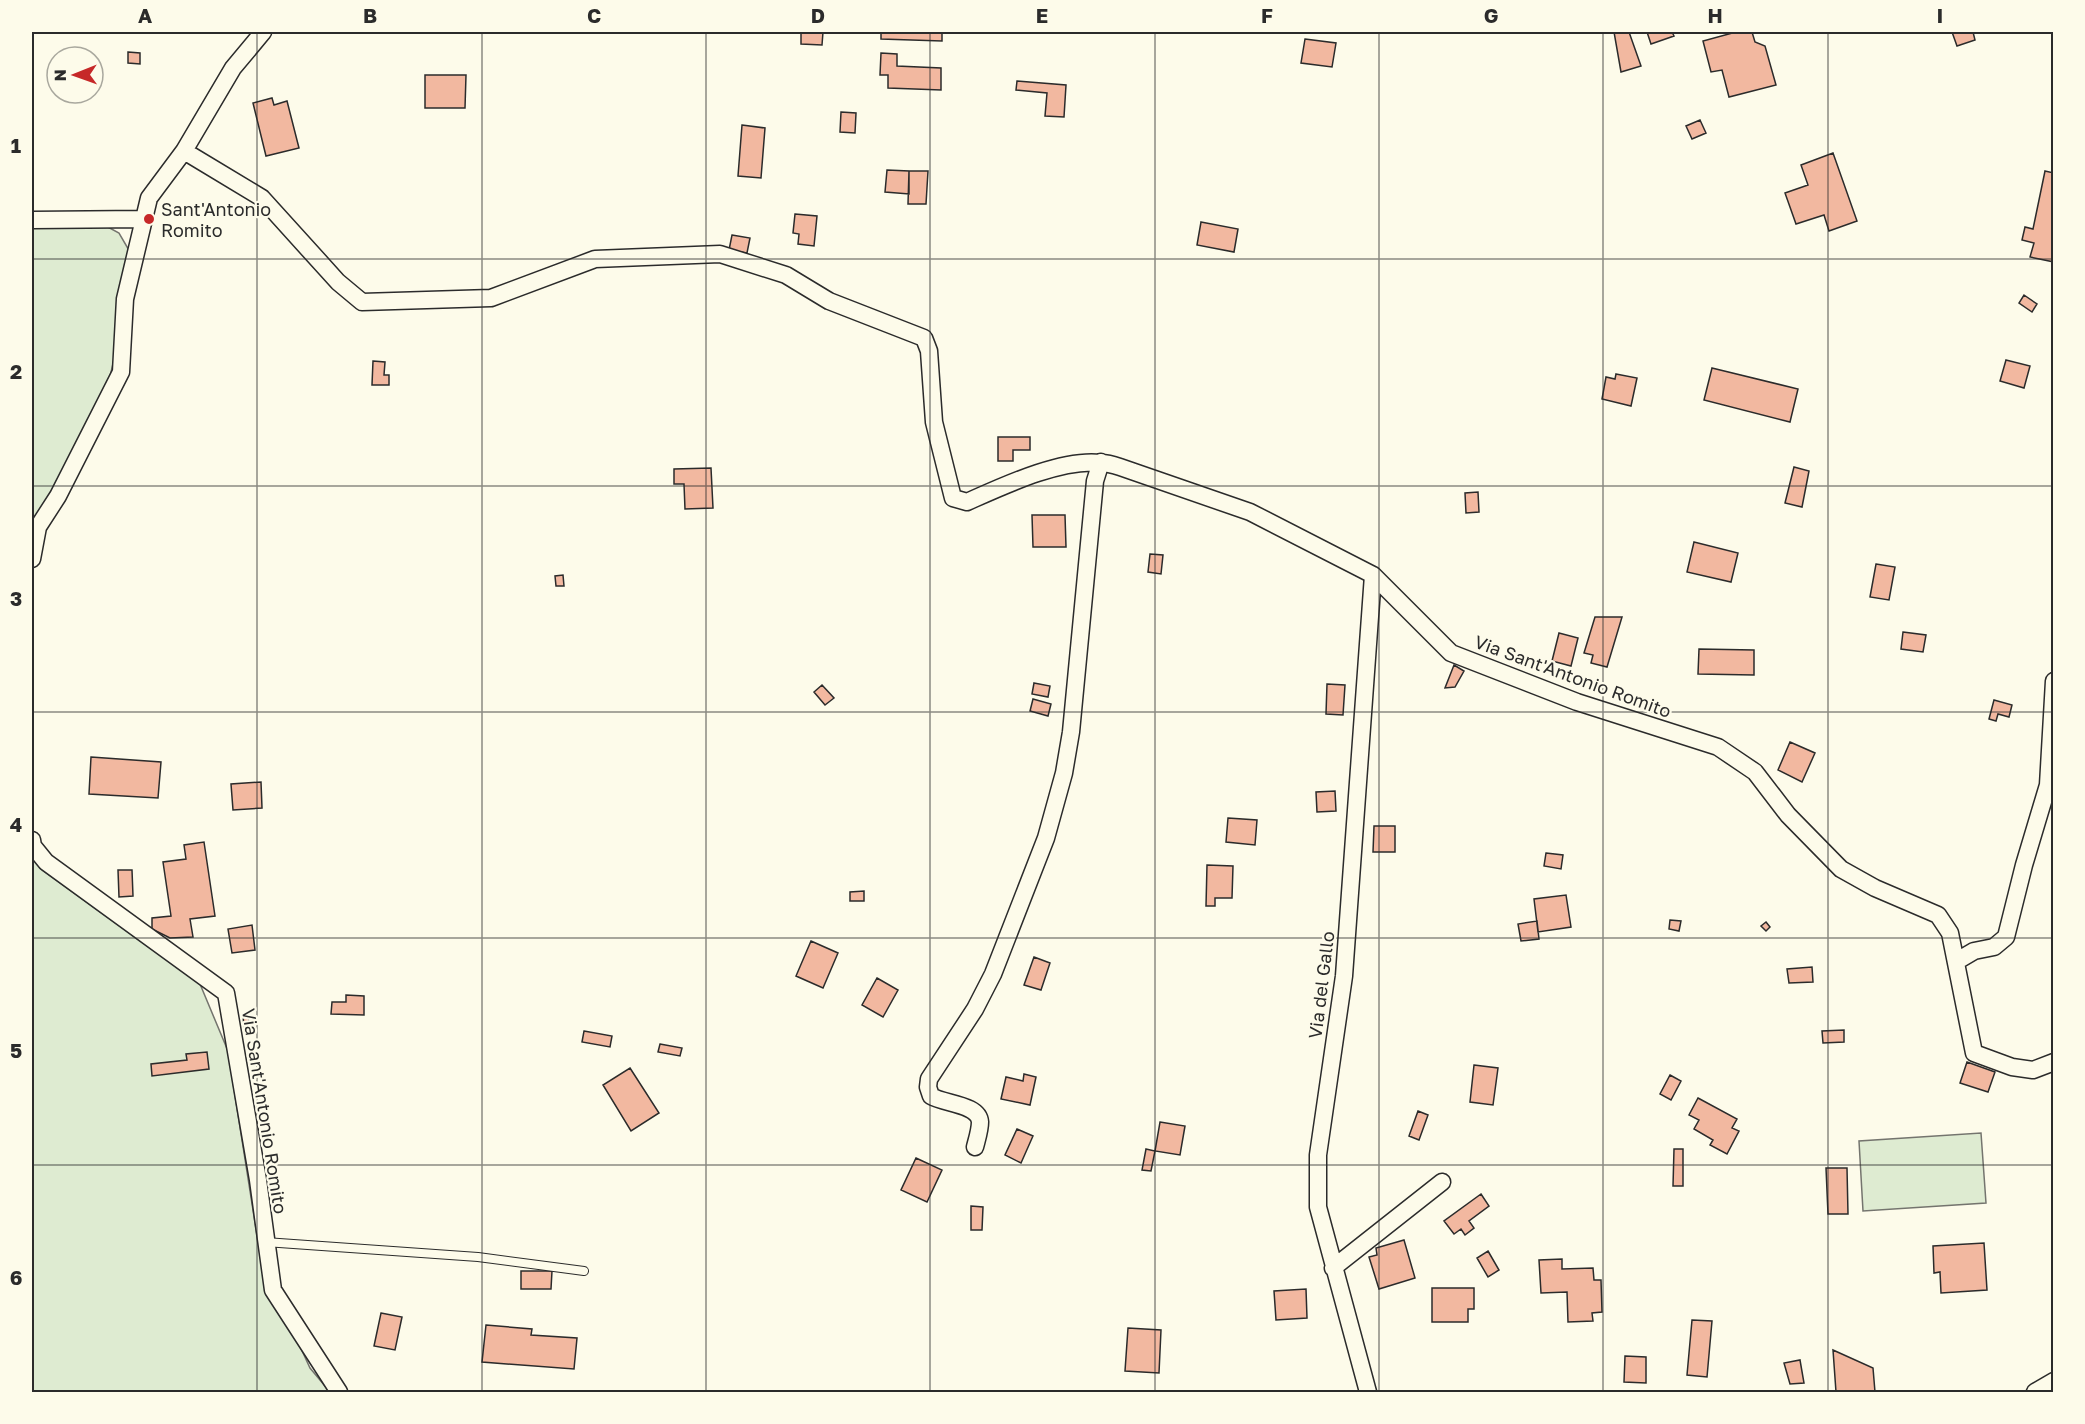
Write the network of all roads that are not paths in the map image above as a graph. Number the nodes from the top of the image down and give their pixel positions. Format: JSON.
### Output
{"nodes":[{"id":1,"x":263,"y":32,"type":"edge"},
{"id":2,"x":184,"y":151,"type":"junction"},
{"id":3,"x":144,"y":219,"type":"junction"},
{"id":4,"x":32,"y":220,"type":"edge"},
{"id":5,"x":1101,"y":462,"type":"junction"},
{"id":6,"x":32,"y":559,"type":"edge"},
{"id":7,"x":1373,"y":575,"type":"junction"},
{"id":8,"x":2054,"y":681,"type":"edge"},
{"id":9,"x":32,"y":840,"type":"edge"},
{"id":10,"x":1957,"y":961,"type":"junction"},
{"id":11,"x":2054,"y":1062,"type":"edge"},
{"id":12,"x":975,"y":1147,"type":"dead end"},
{"id":13,"x":1442,"y":1182,"type":"dead end"},
{"id":14,"x":265,"y":1242,"type":"junction"},
{"id":15,"x":1333,"y":1268,"type":"junction"},
{"id":16,"x":584,"y":1270,"type":"dead end"},
{"id":17,"x":2054,"y":1381,"type":"edge"},
{"id":18,"x":339,"y":1392,"type":"edge"},
{"id":19,"x":1368,"y":1392,"type":"edge"},
{"id":20,"x":2035,"y":1392,"type":"edge"}],
"edges":[{"from":1,"to":2,"type":"street"},
{"from":2,"to":3,"type":"street"},
{"from":2,"to":5,"type":"street","name":"Via Sant'Antonio Romito"},
{"from":3,"to":4,"type":"street"},
{"from":3,"to":6,"type":"street"},
{"from":5,"to":7,"type":"street","name":"Via Sant'Antonio Romito"},
{"from":5,"to":12,"type":"street"},
{"from":7,"to":10,"type":"street","name":"Via Sant'Antonio Romito"},
{"from":7,"to":15,"type":"street","name":"Via del Gallo"},
{"from":8,"to":10,"type":"street"},
{"from":9,"to":14,"type":"street","name":"Via Sant'Antonio Romito"},
{"from":10,"to":11,"type":"street","name":"Via Sant'Antonio Romito"},
{"from":13,"to":15,"type":"street"},
{"from":14,"to":16,"type":"lane"},
{"from":14,"to":18,"type":"street","name":"Via Sant'Antonio Romito"},
{"from":15,"to":19,"type":"street","name":"Via del Gallo"},
{"from":17,"to":20,"type":"street"}]}
